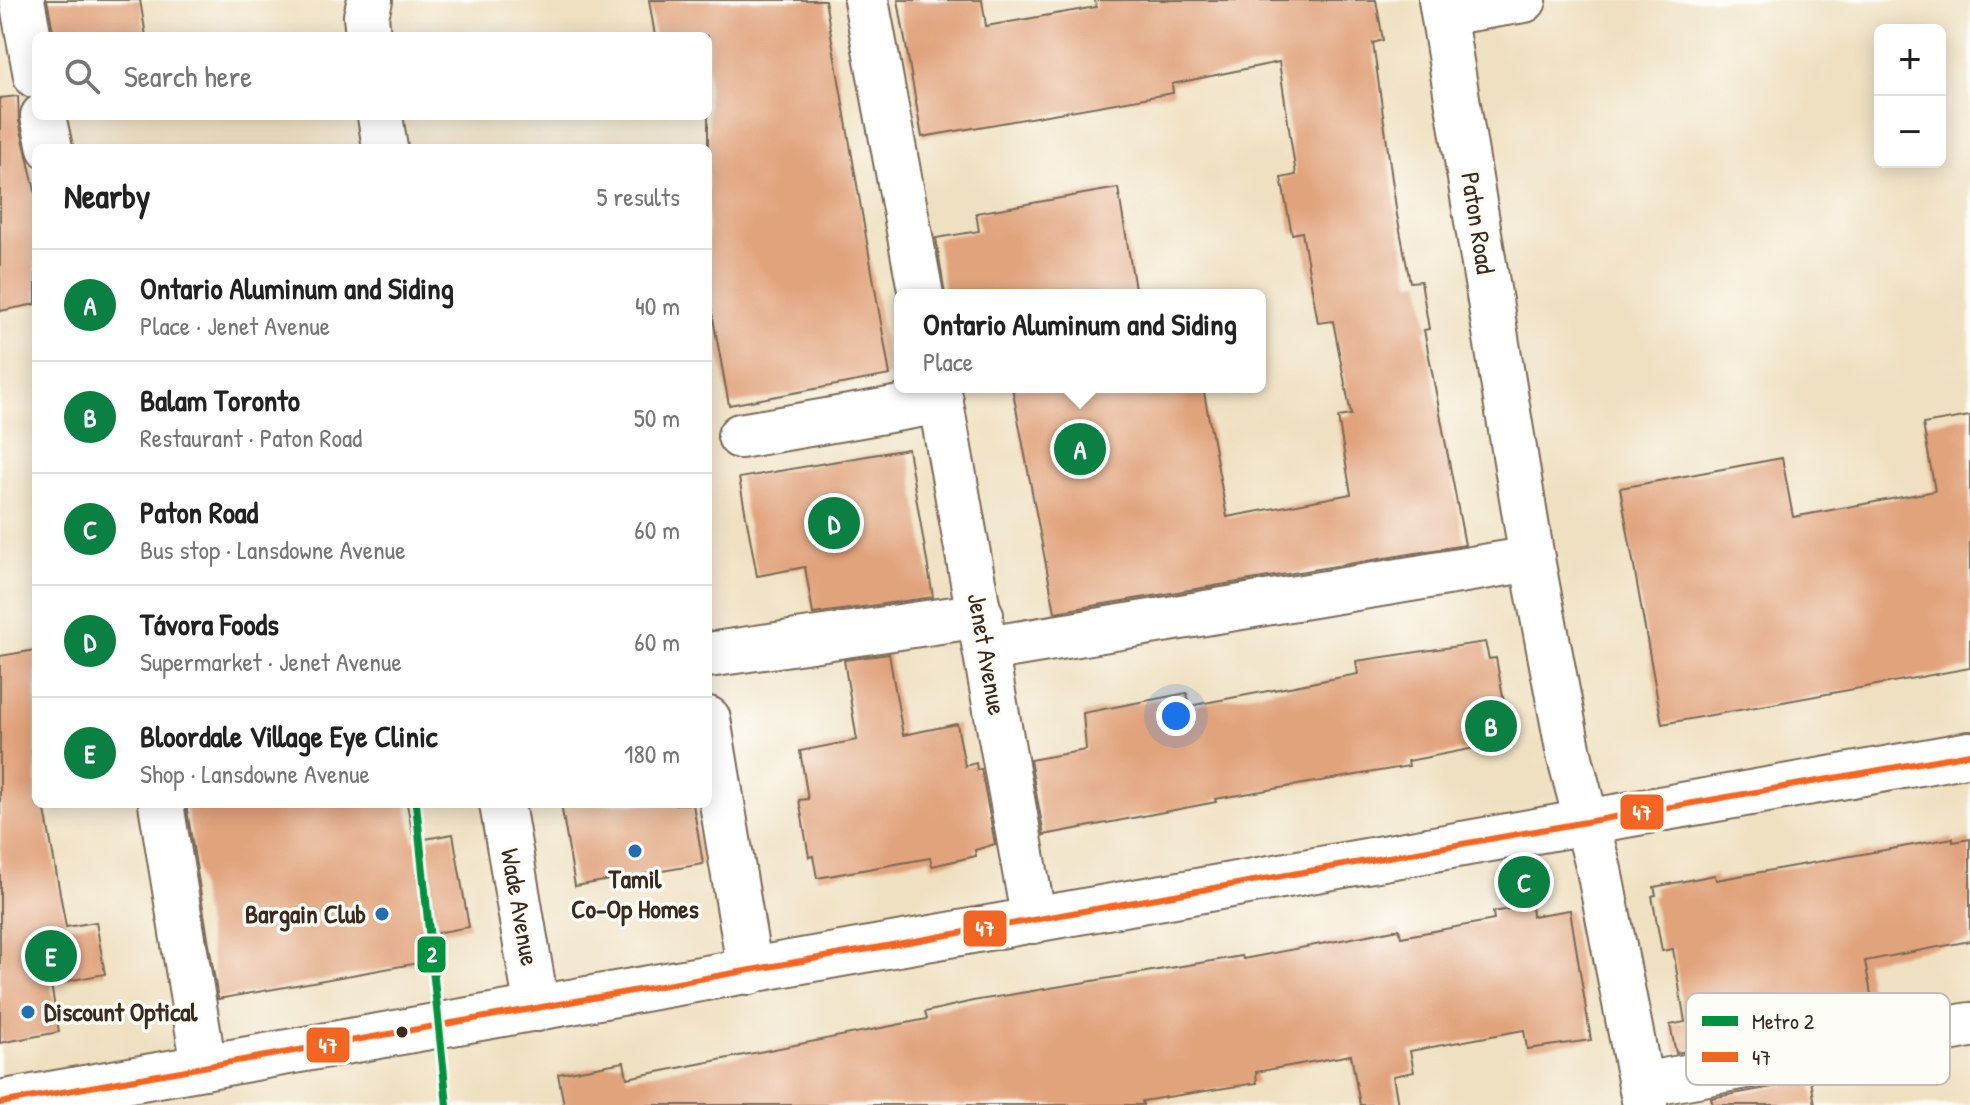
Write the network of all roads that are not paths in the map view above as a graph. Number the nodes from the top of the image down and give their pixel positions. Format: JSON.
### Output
{"nodes":[{"id":1,"x":22,"y":0,"type":"edge"},
{"id":2,"x":370,"y":0,"type":"edge"},
{"id":3,"x":866,"y":0,"type":"edge"},
{"id":4,"x":1524,"y":0,"type":"edge"},
{"id":5,"x":1442,"y":7,"type":"edge"},
{"id":6,"x":368,"y":32,"type":"edge"},
{"id":7,"x":32,"y":54,"type":"edge"},
{"id":8,"x":44,"y":120,"type":"edge"},
{"id":9,"x":381,"y":120,"type":"edge"},
{"id":10,"x":49,"y":144,"type":"edge"},
{"id":11,"x":384,"y":144,"type":"edge"},
{"id":12,"x":920,"y":289,"type":"edge"},
{"id":13,"x":940,"y":394,"type":"edge"},
{"id":14,"x":740,"y":436,"type":"dead end"},
{"id":15,"x":1532,"y":559,"type":"junction"},
{"id":16,"x":984,"y":632,"type":"junction"},
{"id":17,"x":712,"y":655,"type":"edge"},
{"id":18,"x":712,"y":743,"type":"edge"},
{"id":19,"x":1970,"y":754,"type":"edge"},
{"id":20,"x":162,"y":808,"type":"edge"},
{"id":21,"x":503,"y":808,"type":"edge"},
{"id":22,"x":1586,"y":821,"type":"junction"},
{"id":23,"x":1034,"y":921,"type":"junction"},
{"id":24,"x":750,"y":972,"type":"junction"},
{"id":25,"x":537,"y":1009,"type":"junction"},
{"id":26,"x":1970,"y":1025,"type":"edge"},
{"id":27,"x":1950,"y":1029,"type":"edge"},
{"id":28,"x":204,"y":1067,"type":"junction"},
{"id":29,"x":1691,"y":1085,"type":"edge"},
{"id":30,"x":1644,"y":1095,"type":"edge"},
{"id":31,"x":0,"y":1103,"type":"edge"}],
"edges":[{"from":1,"to":7,"type":"street"},
{"from":2,"to":6,"type":"street"},
{"from":3,"to":12,"type":"street"},
{"from":4,"to":5,"type":"street"},
{"from":5,"to":15,"type":"street","name":"Paton Road"},
{"from":8,"to":10,"type":"street"},
{"from":9,"to":11,"type":"street"},
{"from":13,"to":14,"type":"street"},
{"from":13,"to":16,"type":"street","name":"Jenet Avenue"},
{"from":15,"to":16,"type":"street"},
{"from":15,"to":22,"type":"street","name":"Paton Road"},
{"from":16,"to":17,"type":"street"},
{"from":16,"to":23,"type":"street","name":"Jenet Avenue"},
{"from":18,"to":24,"type":"street"},
{"from":19,"to":22,"type":"street"},
{"from":20,"to":28,"type":"street"},
{"from":21,"to":25,"type":"street","name":"Wade Avenue"},
{"from":22,"to":23,"type":"street"},
{"from":22,"to":30,"type":"street","name":"Paton Road"},
{"from":23,"to":24,"type":"street"},
{"from":24,"to":25,"type":"street"},
{"from":25,"to":28,"type":"street"},
{"from":26,"to":27,"type":"street"},
{"from":28,"to":31,"type":"street"},
{"from":29,"to":30,"type":"street"}]}
